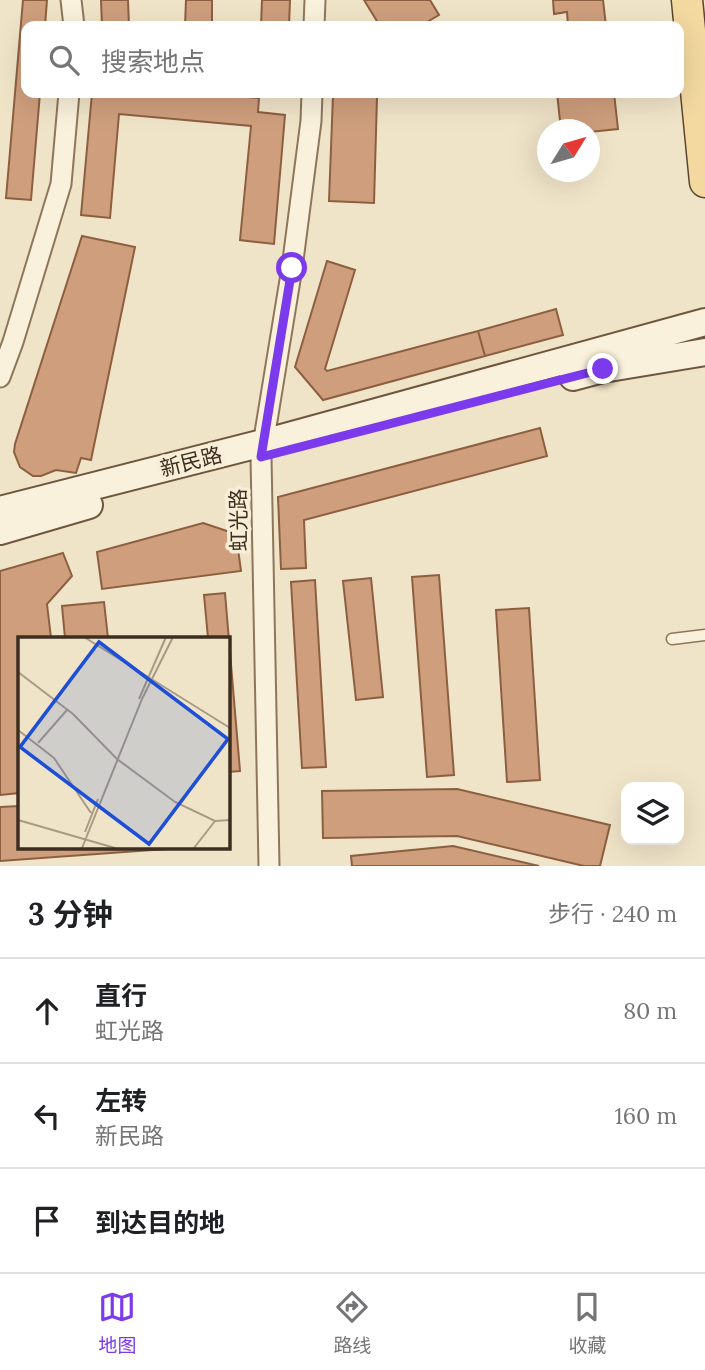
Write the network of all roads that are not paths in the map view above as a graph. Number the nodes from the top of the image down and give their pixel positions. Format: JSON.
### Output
{"nodes":[{"id":1,"x":71,"y":0,"type":"edge"},
{"id":2,"x":316,"y":0,"type":"edge"},
{"id":3,"x":687,"y":0,"type":"edge"},
{"id":4,"x":73,"y":21,"type":"edge"},
{"id":5,"x":314,"y":21,"type":"edge"},
{"id":6,"x":69,"y":98,"type":"edge"},
{"id":7,"x":312,"y":98,"type":"edge"},
{"id":8,"x":705,"y":182,"type":"edge"},
{"id":9,"x":705,"y":322,"type":"edge"},
{"id":10,"x":705,"y":352,"type":"edge"},
{"id":11,"x":0,"y":377,"type":"edge"},
{"id":12,"x":262,"y":450,"type":"junction"},
{"id":13,"x":0,"y":510,"type":"edge"},
{"id":14,"x":0,"y":531,"type":"edge"},
{"id":15,"x":705,"y":635,"type":"edge"},
{"id":16,"x":672,"y":639,"type":"dead end"},
{"id":17,"x":269,"y":866,"type":"edge"}],
"edges":[{"from":1,"to":4,"type":"street"},
{"from":2,"to":5,"type":"street"},
{"from":3,"to":8,"type":"main road"},
{"from":6,"to":11,"type":"street"},
{"from":7,"to":12,"type":"street","name":"虹光路"},
{"from":9,"to":12,"type":"street","name":"新民路"},
{"from":10,"to":12,"type":"street","name":"新民路"},
{"from":12,"to":13,"type":"street","name":"新民路"},
{"from":12,"to":14,"type":"street","name":"新民路"},
{"from":12,"to":17,"type":"street","name":"虹光路"},
{"from":15,"to":16,"type":"lane"}]}
